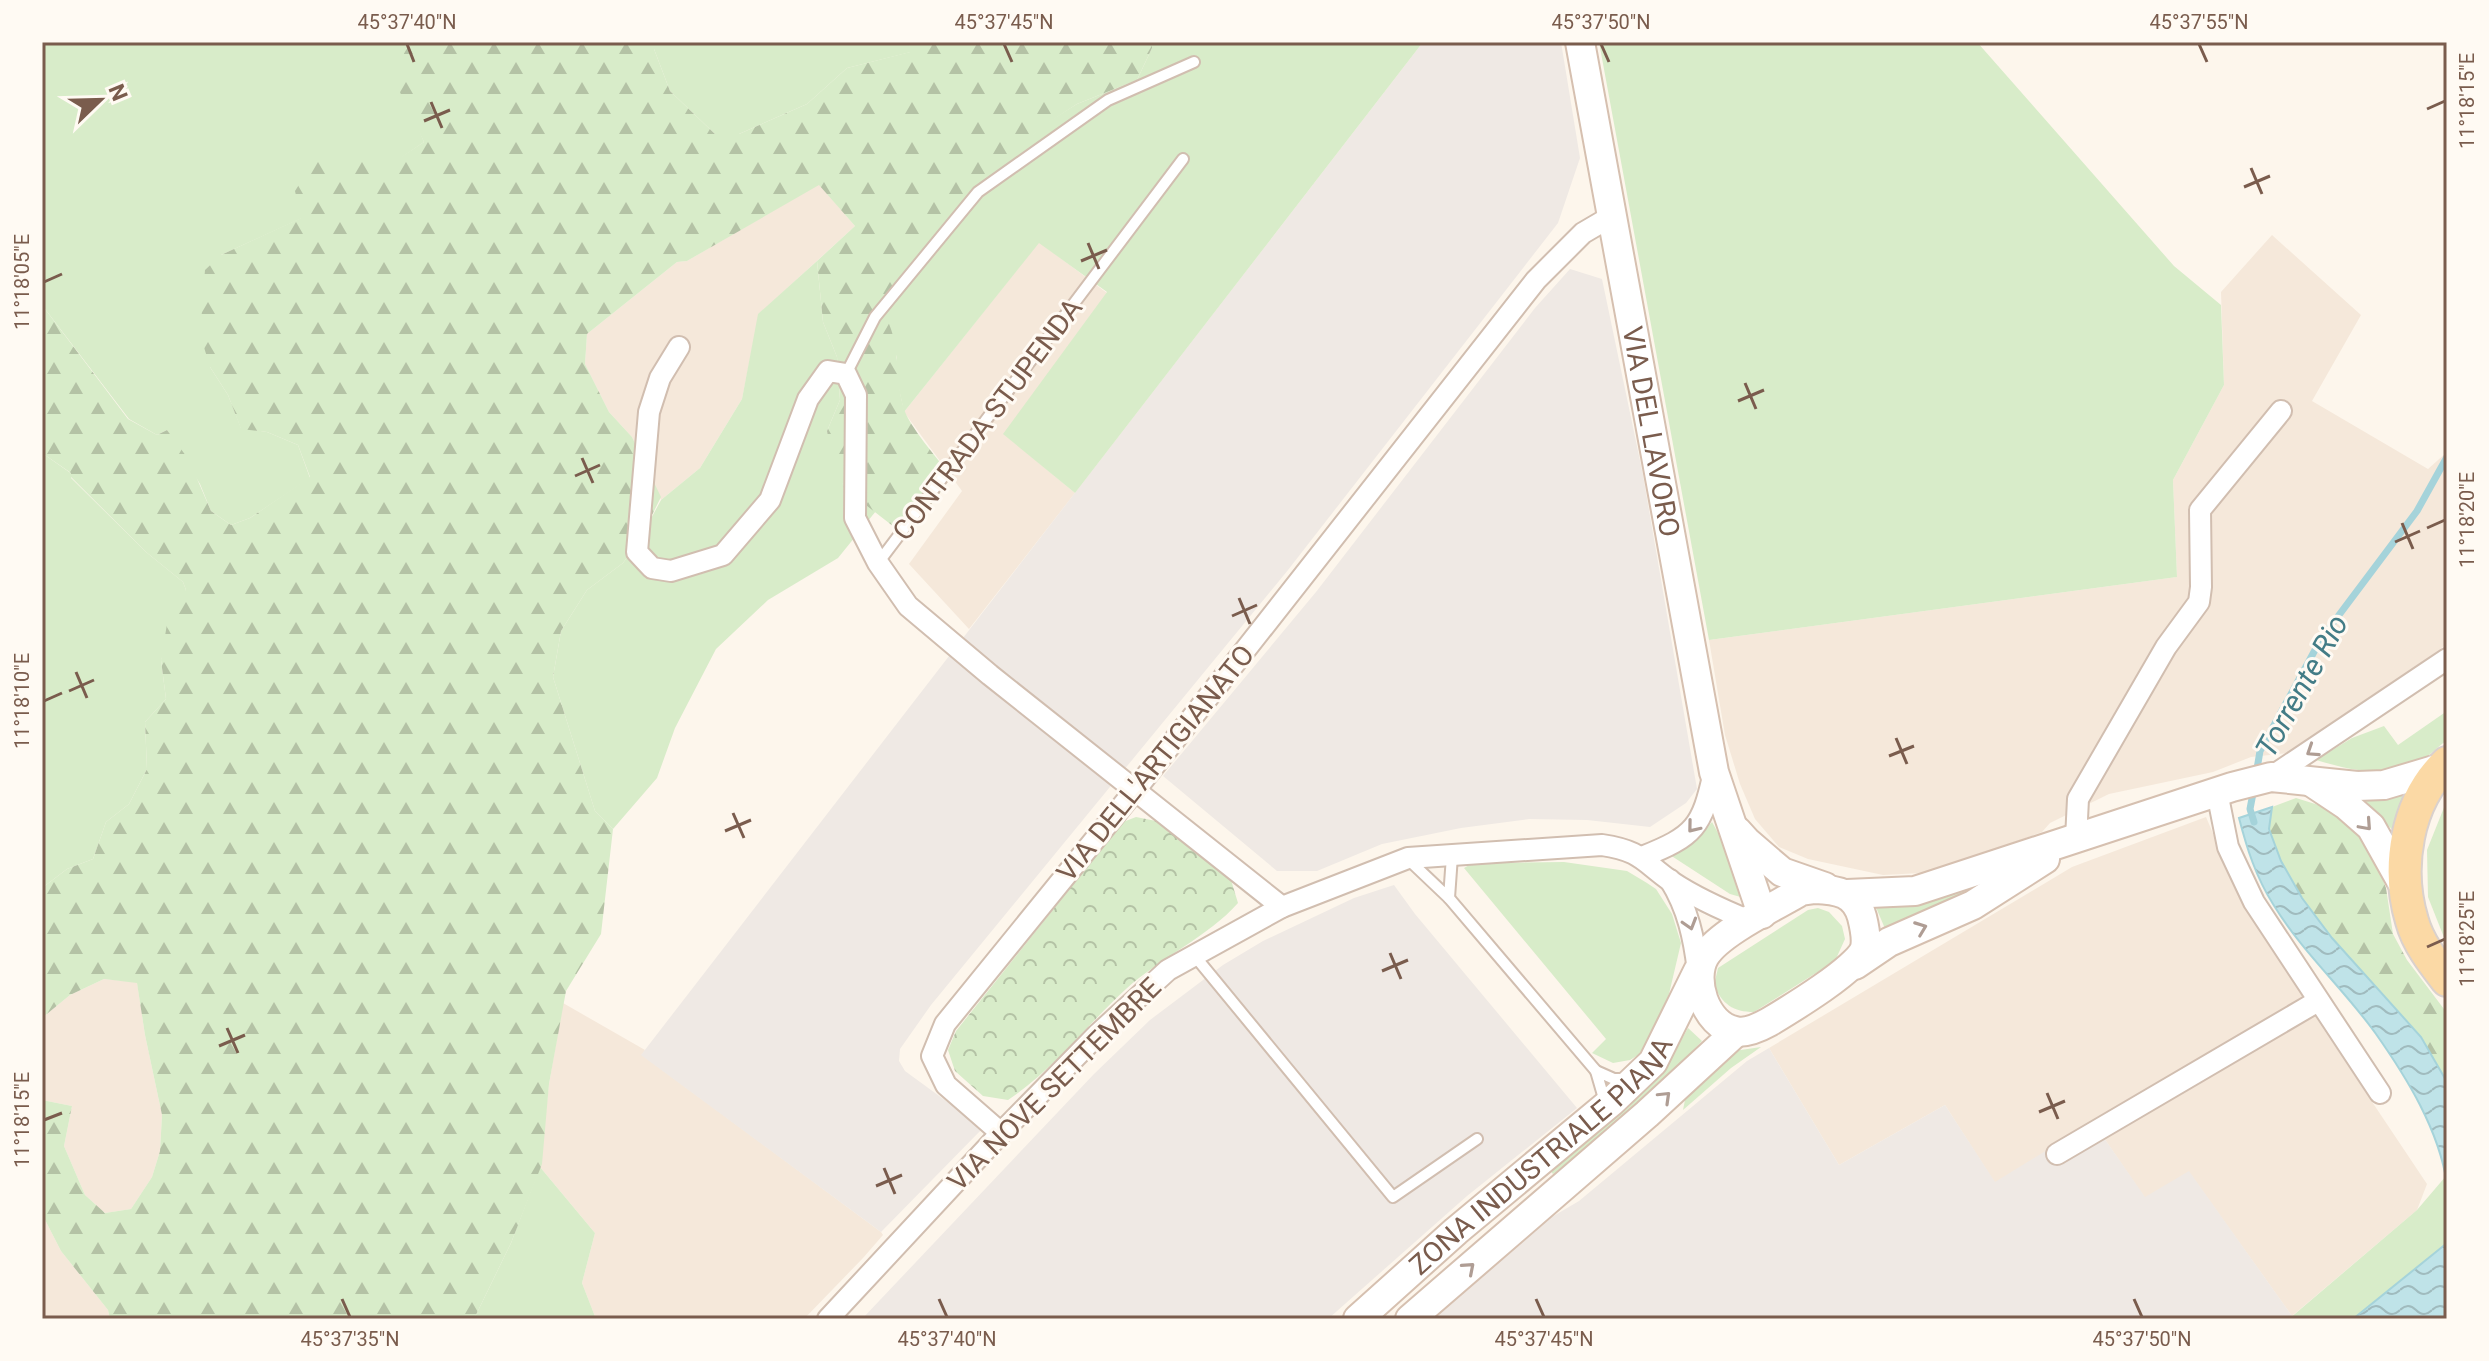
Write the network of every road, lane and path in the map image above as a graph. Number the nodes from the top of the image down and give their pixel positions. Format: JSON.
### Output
{"nodes":[{"id":1,"x":1580,"y":42,"type":"edge"},
{"id":2,"x":1194,"y":62,"type":"dead end"},
{"id":3,"x":1183,"y":159,"type":"dead end"},
{"id":4,"x":1612,"y":216,"type":"junction"},
{"id":5,"x":679,"y":347,"type":"dead end"},
{"id":6,"x":846,"y":374,"type":"junction"},
{"id":7,"x":2281,"y":411,"type":"dead end"},
{"id":8,"x":878,"y":563,"type":"junction"},
{"id":9,"x":2447,"y":659,"type":"edge"},
{"id":10,"x":2444,"y":766,"type":"edge"},
{"id":11,"x":1714,"y":772,"type":"junction"},
{"id":12,"x":2271,"y":777,"type":"junction"},
{"id":13,"x":2309,"y":780,"type":"junction"},
{"id":14,"x":1136,"y":789,"type":"junction"},
{"id":15,"x":2224,"y":789,"type":"junction"},
{"id":16,"x":1729,"y":821,"type":"junction"},
{"id":17,"x":2076,"y":839,"type":"junction"},
{"id":18,"x":1452,"y":856,"type":"junction"},
{"id":19,"x":1642,"y":857,"type":"junction"},
{"id":20,"x":1408,"y":858,"type":"junction"},
{"id":21,"x":1670,"y":880,"type":"junction"},
{"id":22,"x":2404,"y":886,"type":"junction"},
{"id":23,"x":1841,"y":892,"type":"junction"},
{"id":24,"x":1449,"y":898,"type":"junction"},
{"id":25,"x":1282,"y":907,"type":"junction"},
{"id":26,"x":1756,"y":918,"type":"junction"},
{"id":27,"x":1194,"y":955,"type":"junction"},
{"id":28,"x":1853,"y":966,"type":"junction"},
{"id":29,"x":1698,"y":971,"type":"junction"},
{"id":30,"x":2447,"y":980,"type":"edge"},
{"id":31,"x":2318,"y":1001,"type":"junction"},
{"id":32,"x":1736,"y":1032,"type":"junction"},
{"id":33,"x":1596,"y":1071,"type":"junction"},
{"id":34,"x":1636,"y":1079,"type":"junction"},
{"id":35,"x":2380,"y":1093,"type":"dead end"},
{"id":36,"x":1607,"y":1106,"type":"junction"},
{"id":37,"x":1001,"y":1133,"type":"junction"},
{"id":38,"x":1477,"y":1139,"type":"dead end"},
{"id":39,"x":2057,"y":1154,"type":"dead end"},
{"id":40,"x":828,"y":1319,"type":"edge"},
{"id":41,"x":1358,"y":1319,"type":"edge"},
{"id":42,"x":1410,"y":1319,"type":"edge"}],
"edges":[{"from":1,"to":4,"type":"main road","name":"VIA DEL LAVORO"},
{"from":2,"to":6,"type":"lane"},
{"from":3,"to":8,"type":"lane","name":"CONTRADA STUPENDA"},
{"from":4,"to":11,"type":"main road","name":"VIA DEL LAVORO"},
{"from":4,"to":14,"type":"street","name":"VIA DELL'ARTIGIANATO"},
{"from":5,"to":6,"type":"street"},
{"from":6,"to":8,"type":"street","name":"CONTRADA STUPENDA"},
{"from":7,"to":17,"type":"street"},
{"from":8,"to":14,"type":"street","name":"CONTRADA STUPENDA"},
{"from":9,"to":12,"type":"street","one_way":true},
{"from":10,"to":13,"type":"main road"},
{"from":10,"to":22,"type":"main road"},
{"from":11,"to":16,"type":"main road","name":"VIA DEL LAVORO"},
{"from":11,"to":19,"type":"street","one_way":true},
{"from":12,"to":13,"type":"main road"},
{"from":12,"to":15,"type":"main road"},
{"from":13,"to":22,"type":"main road","one_way":true},
{"from":14,"to":25,"type":"street"},
{"from":14,"to":37,"type":"street","name":"VIA DELL'ARTIGIANATO"},
{"from":15,"to":17,"type":"main road"},
{"from":15,"to":31,"type":"street"},
{"from":16,"to":23,"type":"main road","name":"VIA DEL LAVORO"},
{"from":16,"to":26,"type":"main road","name":"VIA DEL LAVORO"},
{"from":17,"to":23,"type":"main road","name":"ZONA INDUSTRIALE PIANA"},
{"from":28,"to":17,"type":"main road","one_way":true},
{"from":18,"to":19,"type":"street","name":"VIA NOVE SETTEMBRE"},
{"from":18,"to":20,"type":"street","name":"VIA NOVE SETTEMBRE"},
{"from":18,"to":24,"type":"lane"},
{"from":19,"to":21,"type":"street","name":"VIA NOVE SETTEMBRE"},
{"from":20,"to":24,"type":"lane"},
{"from":20,"to":25,"type":"street","name":"VIA NOVE SETTEMBRE"},
{"from":21,"to":26,"type":"street","name":"VIA NOVE SETTEMBRE"},
{"from":21,"to":29,"type":"street","name":"VIA NOVE SETTEMBRE","one_way":true},
{"from":22,"to":30,"type":"main road"},
{"from":23,"to":26,"type":"main road","name":"ZONA INDUSTRIALE PIANA"},
{"from":23,"to":28,"type":"main road"},
{"from":24,"to":33,"type":"lane"},
{"from":25,"to":27,"type":"street","name":"VIA NOVE SETTEMBRE"},
{"from":26,"to":29,"type":"main road","name":"ZONA INDUSTRIALE PIANA"},
{"from":27,"to":37,"type":"street","name":"VIA NOVE SETTEMBRE"},
{"from":27,"to":38,"type":"lane"},
{"from":28,"to":32,"type":"main road"},
{"from":29,"to":32,"type":"main road"},
{"from":29,"to":34,"type":"main road","name":"ZONA INDUSTRIALE PIANA"},
{"from":31,"to":35,"type":"street"},
{"from":31,"to":39,"type":"street"},
{"from":42,"to":32,"type":"main road","name":"ZONA INDUSTRIALE PIANA","one_way":true},
{"from":33,"to":34,"type":"lane"},
{"from":33,"to":36,"type":"lane"},
{"from":34,"to":36,"type":"main road","name":"ZONA INDUSTRIALE PIANA"},
{"from":36,"to":41,"type":"main road","name":"ZONA INDUSTRIALE PIANA"},
{"from":37,"to":40,"type":"street","name":"VIA NOVE SETTEMBRE"}]}
